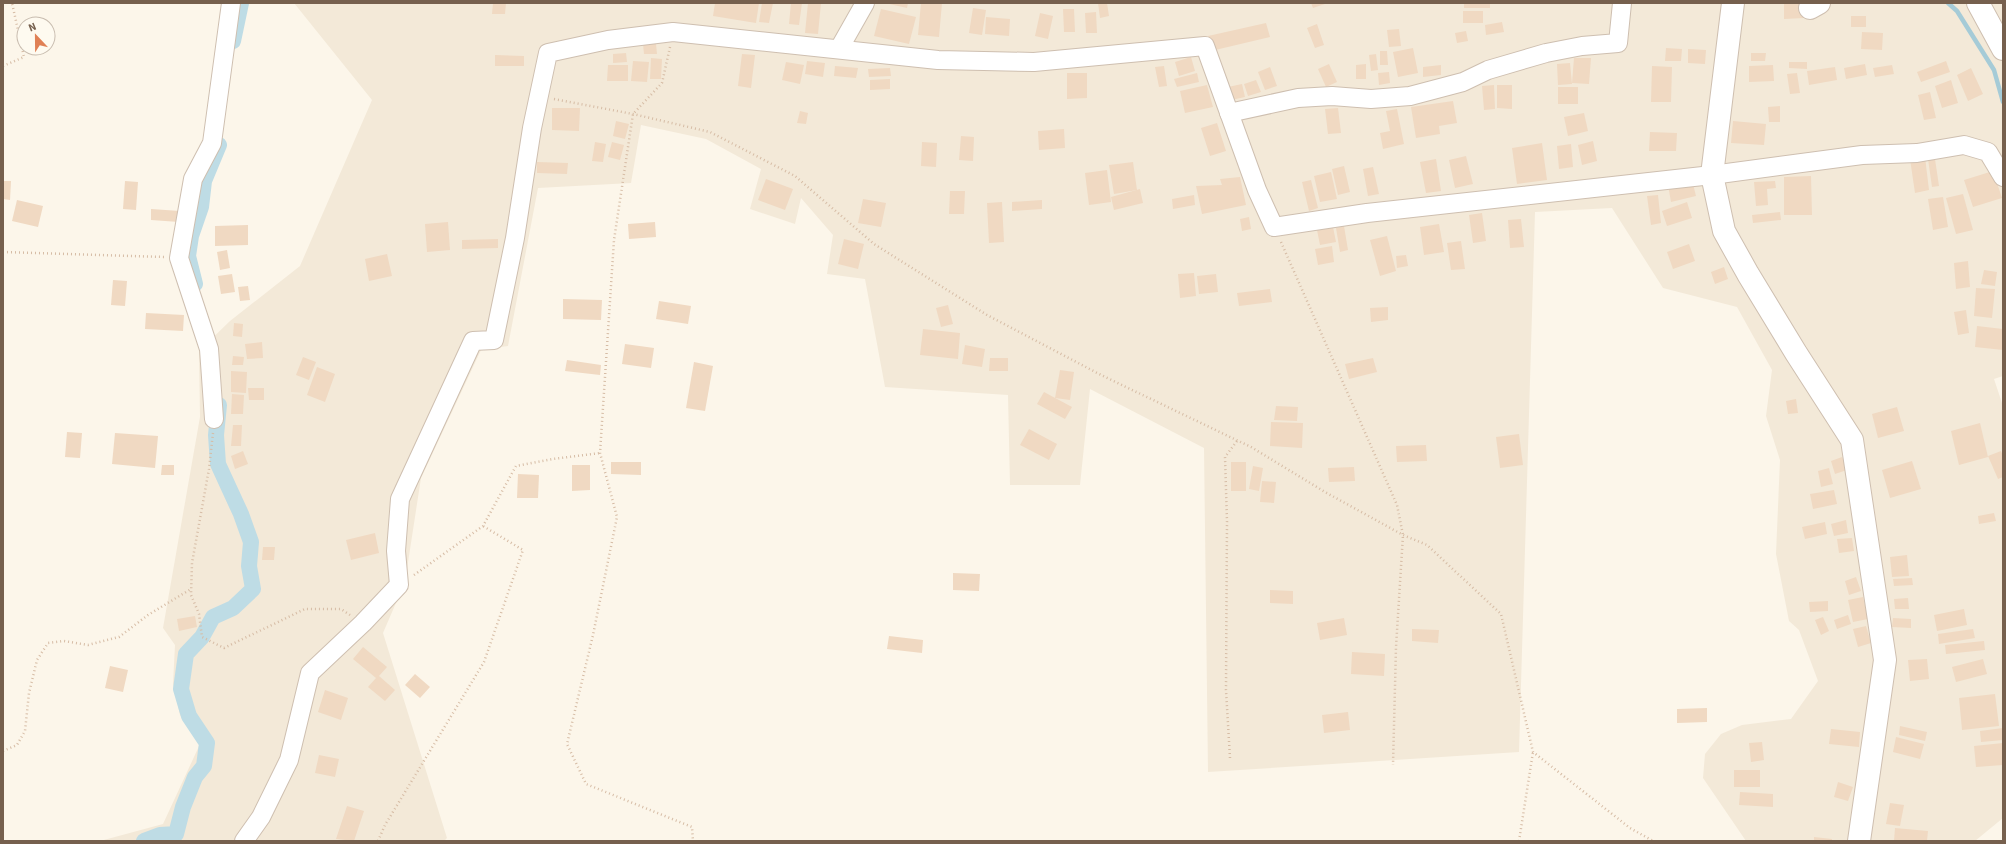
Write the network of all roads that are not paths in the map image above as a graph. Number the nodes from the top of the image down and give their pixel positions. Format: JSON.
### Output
{"nodes":[{"id":1,"x":231,"y":3,"type":"edge"},
{"id":2,"x":865,"y":3,"type":"edge"},
{"id":3,"x":1622,"y":3,"type":"edge"},
{"id":4,"x":1733,"y":3,"type":"edge"},
{"id":5,"x":1978,"y":3,"type":"edge"},
{"id":6,"x":839,"y":49,"type":"junction"},
{"id":7,"x":2003,"y":49,"type":"edge"},
{"id":8,"x":1228,"y":113,"type":"junction"},
{"id":9,"x":1712,"y":175,"type":"junction"},
{"id":10,"x":2003,"y":177,"type":"edge"},
{"id":11,"x":214,"y":419,"type":"road end"},
{"id":12,"x":244,"y":841,"type":"edge"},
{"id":13,"x":1859,"y":841,"type":"edge"}],
"edges":[{"from":1,"to":11,"type":"street"},
{"from":2,"to":6,"type":"street"},
{"from":3,"to":8,"type":"street"},
{"from":4,"to":9,"type":"street"},
{"from":5,"to":7,"type":"street"},
{"from":6,"to":8,"type":"street"},
{"from":6,"to":12,"type":"street"},
{"from":8,"to":9,"type":"street"},
{"from":9,"to":10,"type":"street"},
{"from":9,"to":13,"type":"street"}]}
